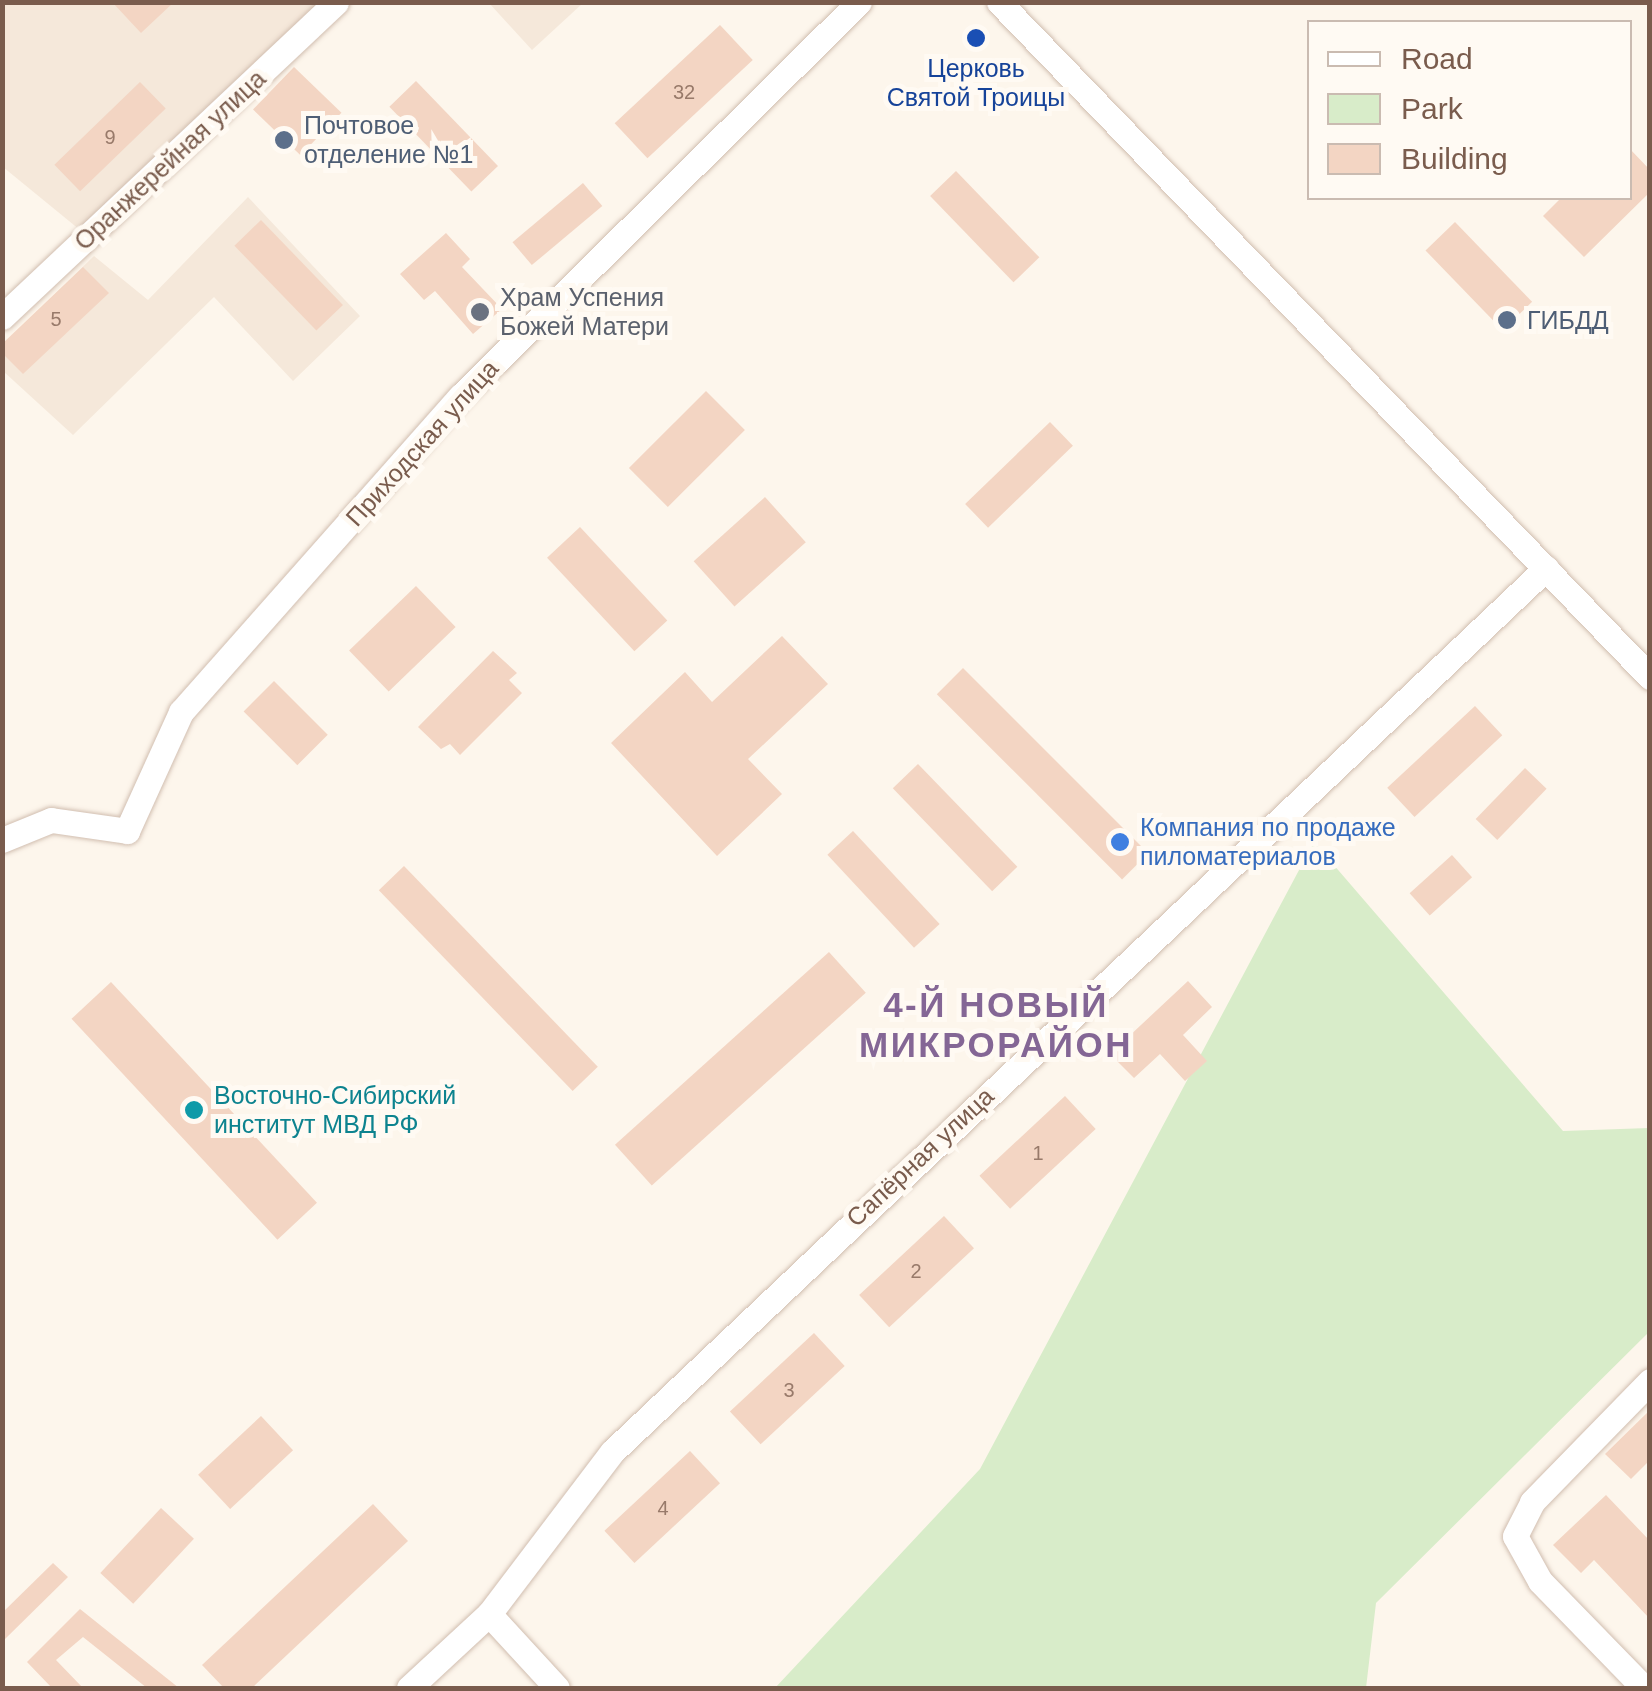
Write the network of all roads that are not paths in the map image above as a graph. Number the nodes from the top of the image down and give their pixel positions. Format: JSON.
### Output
{"nodes":[{"id":1,"x":336,"y":2,"type":"edge"},
{"id":2,"x":859,"y":2,"type":"edge"},
{"id":3,"x":999,"y":2,"type":"edge"},
{"id":4,"x":2,"y":317,"type":"edge"},
{"id":5,"x":1546,"y":568,"type":"junction"},
{"id":6,"x":1650,"y":677,"type":"edge"},
{"id":7,"x":2,"y":840,"type":"edge"},
{"id":8,"x":1650,"y":1381,"type":"edge"},
{"id":9,"x":489,"y":1614,"type":"junction"},
{"id":10,"x":408,"y":1688,"type":"edge"},
{"id":11,"x":557,"y":1688,"type":"edge"},
{"id":12,"x":1644,"y":1688,"type":"edge"}],
"edges":[{"from":1,"to":4,"type":"street","name":"Оранжерейная улица"},
{"from":2,"to":7,"type":"street","name":"Приходская улица"},
{"from":3,"to":5,"type":"street"},
{"from":5,"to":6,"type":"street"},
{"from":5,"to":9,"type":"street","name":"Сапёрная улица"},
{"from":8,"to":12,"type":"street"},
{"from":9,"to":10,"type":"street","name":"Сапёрная улица"},
{"from":9,"to":11,"type":"street"}]}
